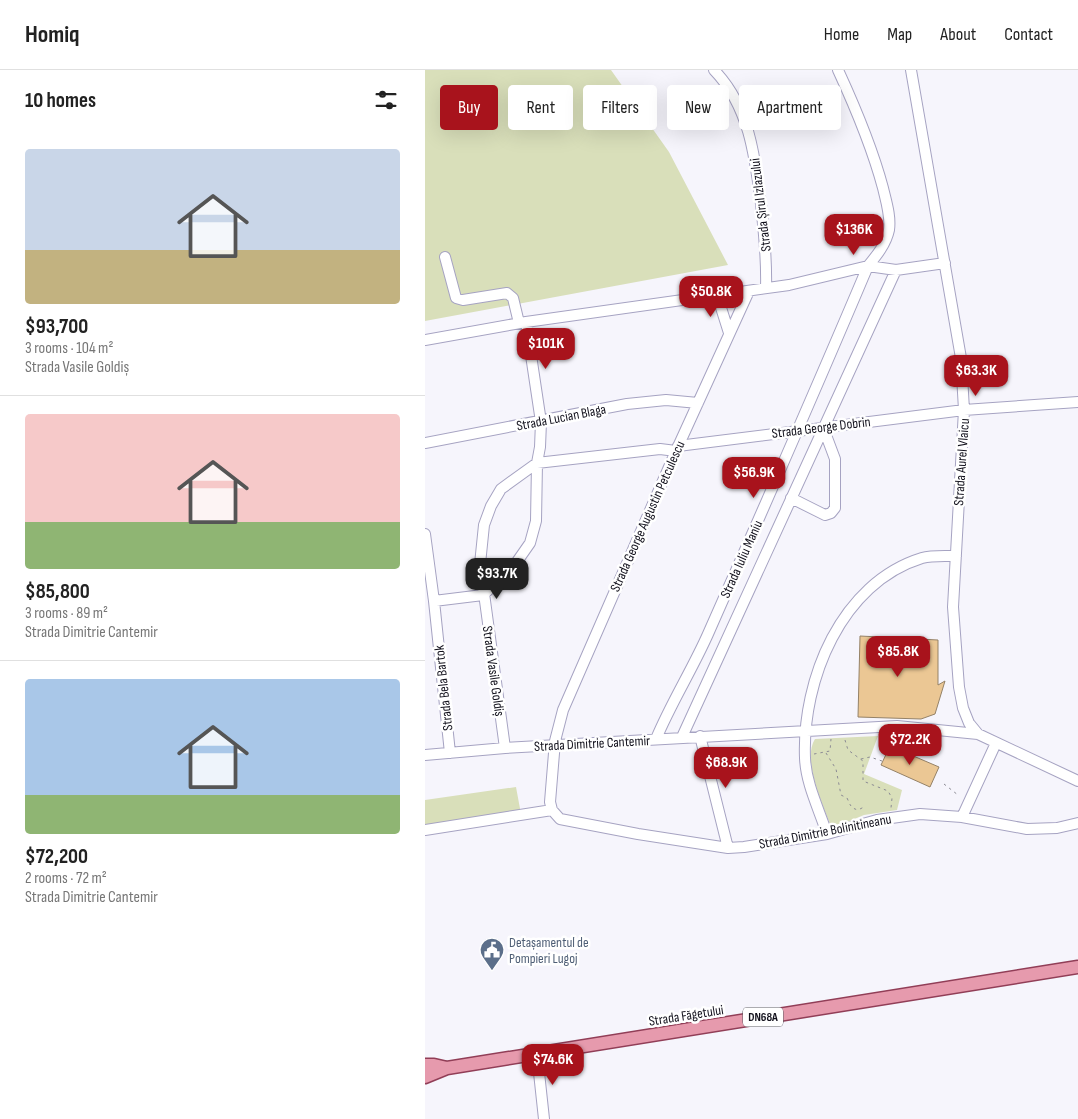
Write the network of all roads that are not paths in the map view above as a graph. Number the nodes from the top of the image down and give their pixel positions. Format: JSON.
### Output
{"nodes":[{"id":1,"x":714,"y":70,"type":"edge"},
{"id":2,"x":838,"y":70,"type":"edge"},
{"id":3,"x":911,"y":70,"type":"edge"},
{"id":4,"x":445,"y":257,"type":"dead end"},
{"id":5,"x":945,"y":263,"type":"junction"},
{"id":6,"x":868,"y":266,"type":"junction"},
{"id":7,"x":897,"y":270,"type":"junction"},
{"id":8,"x":766,"y":288,"type":"junction"},
{"id":9,"x":749,"y":291,"type":"junction"},
{"id":10,"x":717,"y":295,"type":"junction"},
{"id":11,"x":522,"y":323,"type":"junction"},
{"id":12,"x":729,"y":333,"type":"junction"},
{"id":13,"x":425,"y":340,"type":"edge"},
{"id":14,"x":698,"y":402,"type":"junction"},
{"id":15,"x":1078,"y":402,"type":"edge"},
{"id":16,"x":964,"y":410,"type":"junction"},
{"id":17,"x":541,"y":422,"type":"junction"},
{"id":18,"x":823,"y":427,"type":"junction"},
{"id":19,"x":798,"y":430,"type":"junction"},
{"id":20,"x":425,"y":443,"type":"edge"},
{"id":21,"x":677,"y":448,"type":"junction"},
{"id":22,"x":537,"y":463,"type":"junction"},
{"id":23,"x":791,"y":498,"type":"junction"},
{"id":24,"x":425,"y":534,"type":"edge"},
{"id":25,"x":956,"y":556,"type":"junction"},
{"id":26,"x":483,"y":595,"type":"junction"},
{"id":27,"x":435,"y":602,"type":"junction"},
{"id":28,"x":805,"y":731,"type":"junction"},
{"id":29,"x":978,"y":734,"type":"junction"},
{"id":30,"x":700,"y":736,"type":"junction"},
{"id":31,"x":682,"y":737,"type":"junction"},
{"id":32,"x":656,"y":739,"type":"junction"},
{"id":33,"x":996,"y":743,"type":"junction"},
{"id":34,"x":555,"y":745,"type":"junction"},
{"id":35,"x":505,"y":748,"type":"junction"},
{"id":36,"x":450,"y":752,"type":"junction"},
{"id":37,"x":425,"y":755,"type":"edge"},
{"id":38,"x":1078,"y":781,"type":"edge"},
{"id":39,"x":552,"y":810,"type":"junction"},
{"id":40,"x":962,"y":817,"type":"junction"},
{"id":41,"x":1078,"y":823,"type":"edge"},
{"id":42,"x":425,"y":830,"type":"edge"},
{"id":43,"x":827,"y":834,"type":"junction"},
{"id":44,"x":728,"y":848,"type":"junction"},
{"id":45,"x":1078,"y":967,"type":"edge"},
{"id":46,"x":537,"y":1054,"type":"junction"},
{"id":47,"x":425,"y":1066,"type":"edge"},
{"id":48,"x":447,"y":1068,"type":"junction"},
{"id":49,"x":425,"y":1077,"type":"edge"},
{"id":50,"x":544,"y":1119,"type":"edge"}],
"edges":[{"from":1,"to":8,"type":"street","name":"Strada Șirul Izlazului"},
{"from":2,"to":6,"type":"street","name":"Strada Iuliu Maniu"},
{"from":3,"to":5,"type":"street","name":"Strada Aurel Vlaicu"},
{"from":4,"to":11,"type":"street"},
{"from":5,"to":7,"type":"street"},
{"from":5,"to":16,"type":"street","name":"Strada Aurel Vlaicu"},
{"from":6,"to":7,"type":"street"},
{"from":6,"to":8,"type":"street"},
{"from":6,"to":19,"type":"street","name":"Strada Iuliu Maniu"},
{"from":7,"to":18,"type":"street","name":"Strada Iuliu Maniu"},
{"from":8,"to":9,"type":"street"},
{"from":9,"to":10,"type":"street"},
{"from":9,"to":12,"type":"street","name":"Strada George Augustin Petculescu"},
{"from":10,"to":11,"type":"street"},
{"from":10,"to":12,"type":"street"},
{"from":11,"to":13,"type":"street"},
{"from":11,"to":17,"type":"street"},
{"from":12,"to":14,"type":"street","name":"Strada George Augustin Petculescu"},
{"from":14,"to":17,"type":"street","name":"Strada Lucian Blaga"},
{"from":14,"to":21,"type":"street","name":"Strada George Augustin Petculescu"},
{"from":15,"to":16,"type":"street","name":"Strada George Dobrin"},
{"from":16,"to":18,"type":"street","name":"Strada George Dobrin"},
{"from":16,"to":25,"type":"street","name":"Strada Aurel Vlaicu"},
{"from":17,"to":20,"type":"street","name":"Strada Lucian Blaga"},
{"from":17,"to":22,"type":"street"},
{"from":18,"to":19,"type":"street","name":"Strada George Dobrin"},
{"from":18,"to":23,"type":"street","name":"Strada Iuliu Maniu"},
{"from":18,"to":23,"type":"street"},
{"from":19,"to":21,"type":"street","name":"Strada George Dobrin"},
{"from":19,"to":32,"type":"street","name":"Strada Iuliu Maniu"},
{"from":21,"to":22,"type":"street","name":"Strada Vasile Goldiș"},
{"from":21,"to":34,"type":"street","name":"Strada George Augustin Petculescu"},
{"from":22,"to":26,"type":"street"},
{"from":22,"to":26,"type":"street","name":"Strada Vasile Goldiș"},
{"from":23,"to":31,"type":"street","name":"Strada Iuliu Maniu"},
{"from":24,"to":27,"type":"street","name":"Strada Bela Bartok"},
{"from":25,"to":28,"type":"street"},
{"from":25,"to":29,"type":"street","name":"Strada Aurel Vlaicu"},
{"from":26,"to":27,"type":"street"},
{"from":26,"to":35,"type":"street","name":"Strada Vasile Goldiș"},
{"from":27,"to":36,"type":"street","name":"Strada Bela Bartok"},
{"from":28,"to":29,"type":"street","name":"Strada Dimitrie Cantemir"},
{"from":28,"to":30,"type":"street","name":"Strada Dimitrie Cantemir"},
{"from":28,"to":43,"type":"street"},
{"from":29,"to":33,"type":"street","name":"Strada Dimitrie Cantemir"},
{"from":30,"to":31,"type":"street","name":"Strada Dimitrie Cantemir"},
{"from":30,"to":44,"type":"street"},
{"from":31,"to":32,"type":"street","name":"Strada Dimitrie Cantemir"},
{"from":32,"to":34,"type":"street","name":"Strada Dimitrie Cantemir"},
{"from":33,"to":38,"type":"street","name":"Strada Dimitrie Cantemir"},
{"from":33,"to":40,"type":"street"},
{"from":34,"to":35,"type":"street","name":"Strada Dimitrie Cantemir"},
{"from":34,"to":39,"type":"street"},
{"from":35,"to":36,"type":"street","name":"Strada Dimitrie Cantemir"},
{"from":36,"to":37,"type":"street","name":"Strada Dimitrie Cantemir"},
{"from":39,"to":42,"type":"street"},
{"from":39,"to":44,"type":"street","name":"Strada Dimitrie Bolinitineanu"},
{"from":40,"to":41,"type":"street","name":"Strada Dimitrie Bolinitineanu"},
{"from":40,"to":43,"type":"street","name":"Strada Dimitrie Bolinitineanu"},
{"from":43,"to":44,"type":"street","name":"Strada Dimitrie Bolinitineanu"},
{"from":45,"to":46,"type":"main road","name":"Strada Făgetului","number":"DN68A"},
{"from":46,"to":48,"type":"main road","name":"Strada Făgetului","number":"DN68A"},
{"from":46,"to":50,"type":"street"},
{"from":47,"to":48,"type":"main road","name":"Strada Făgetului","number":"DN68A"},
{"from":48,"to":49,"type":"main road","name":"Strada Făgetului","number":"DN68A"}]}
